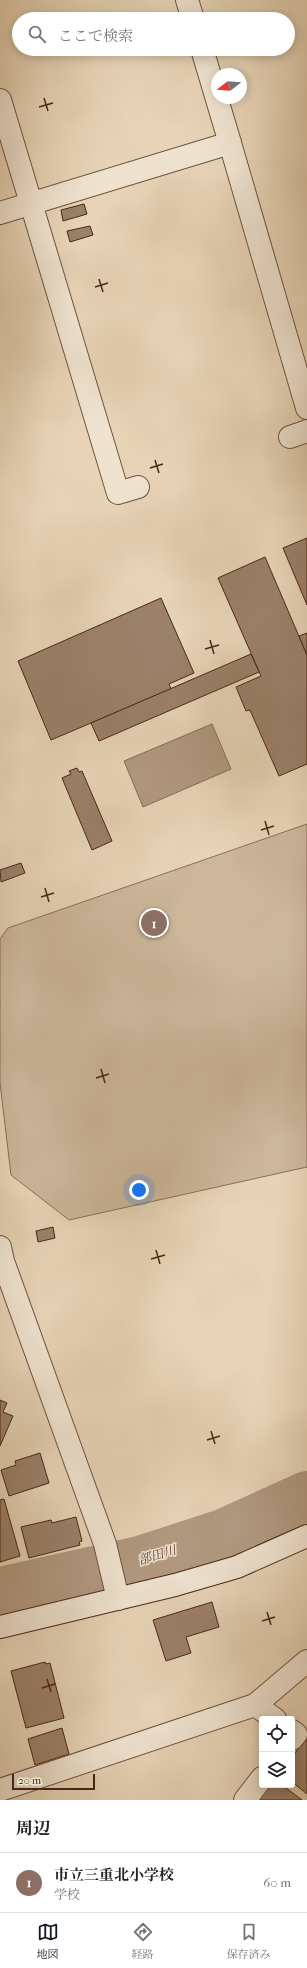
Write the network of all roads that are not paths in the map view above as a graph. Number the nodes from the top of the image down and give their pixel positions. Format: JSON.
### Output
{"nodes":[{"id":1,"x":187,"y":0,"type":"edge"},
{"id":2,"x":191,"y":12,"type":"edge"},
{"id":3,"x":204,"y":56,"type":"edge"},
{"id":4,"x":0,"y":100,"type":"edge"},
{"id":5,"x":230,"y":143,"type":"junction"},
{"id":6,"x":31,"y":204,"type":"junction"},
{"id":7,"x":0,"y":213,"type":"edge"},
{"id":8,"x":307,"y":408,"type":"edge"},
{"id":9,"x":138,"y":487,"type":"dead end"},
{"id":10,"x":0,"y":1247,"type":"edge"},
{"id":11,"x":307,"y":1536,"type":"edge"},
{"id":12,"x":116,"y":1591,"type":"junction"},
{"id":13,"x":0,"y":1627,"type":"edge"},
{"id":14,"x":307,"y":1660,"type":"edge"},
{"id":15,"x":255,"y":1705,"type":"junction"},
{"id":16,"x":271,"y":1716,"type":"edge"},
{"id":17,"x":259,"y":1782,"type":"edge"},
{"id":18,"x":0,"y":1790,"type":"edge"},
{"id":19,"x":245,"y":1800,"type":"edge"}],
"edges":[{"from":1,"to":2,"type":"street"},
{"from":3,"to":5,"type":"street"},
{"from":4,"to":6,"type":"street"},
{"from":5,"to":6,"type":"street"},
{"from":5,"to":8,"type":"street"},
{"from":6,"to":7,"type":"street"},
{"from":6,"to":9,"type":"street"},
{"from":10,"to":12,"type":"street"},
{"from":11,"to":12,"type":"street"},
{"from":12,"to":13,"type":"street"},
{"from":14,"to":15,"type":"street"},
{"from":15,"to":16,"type":"street"},
{"from":15,"to":18,"type":"street"},
{"from":17,"to":19,"type":"street"}]}
